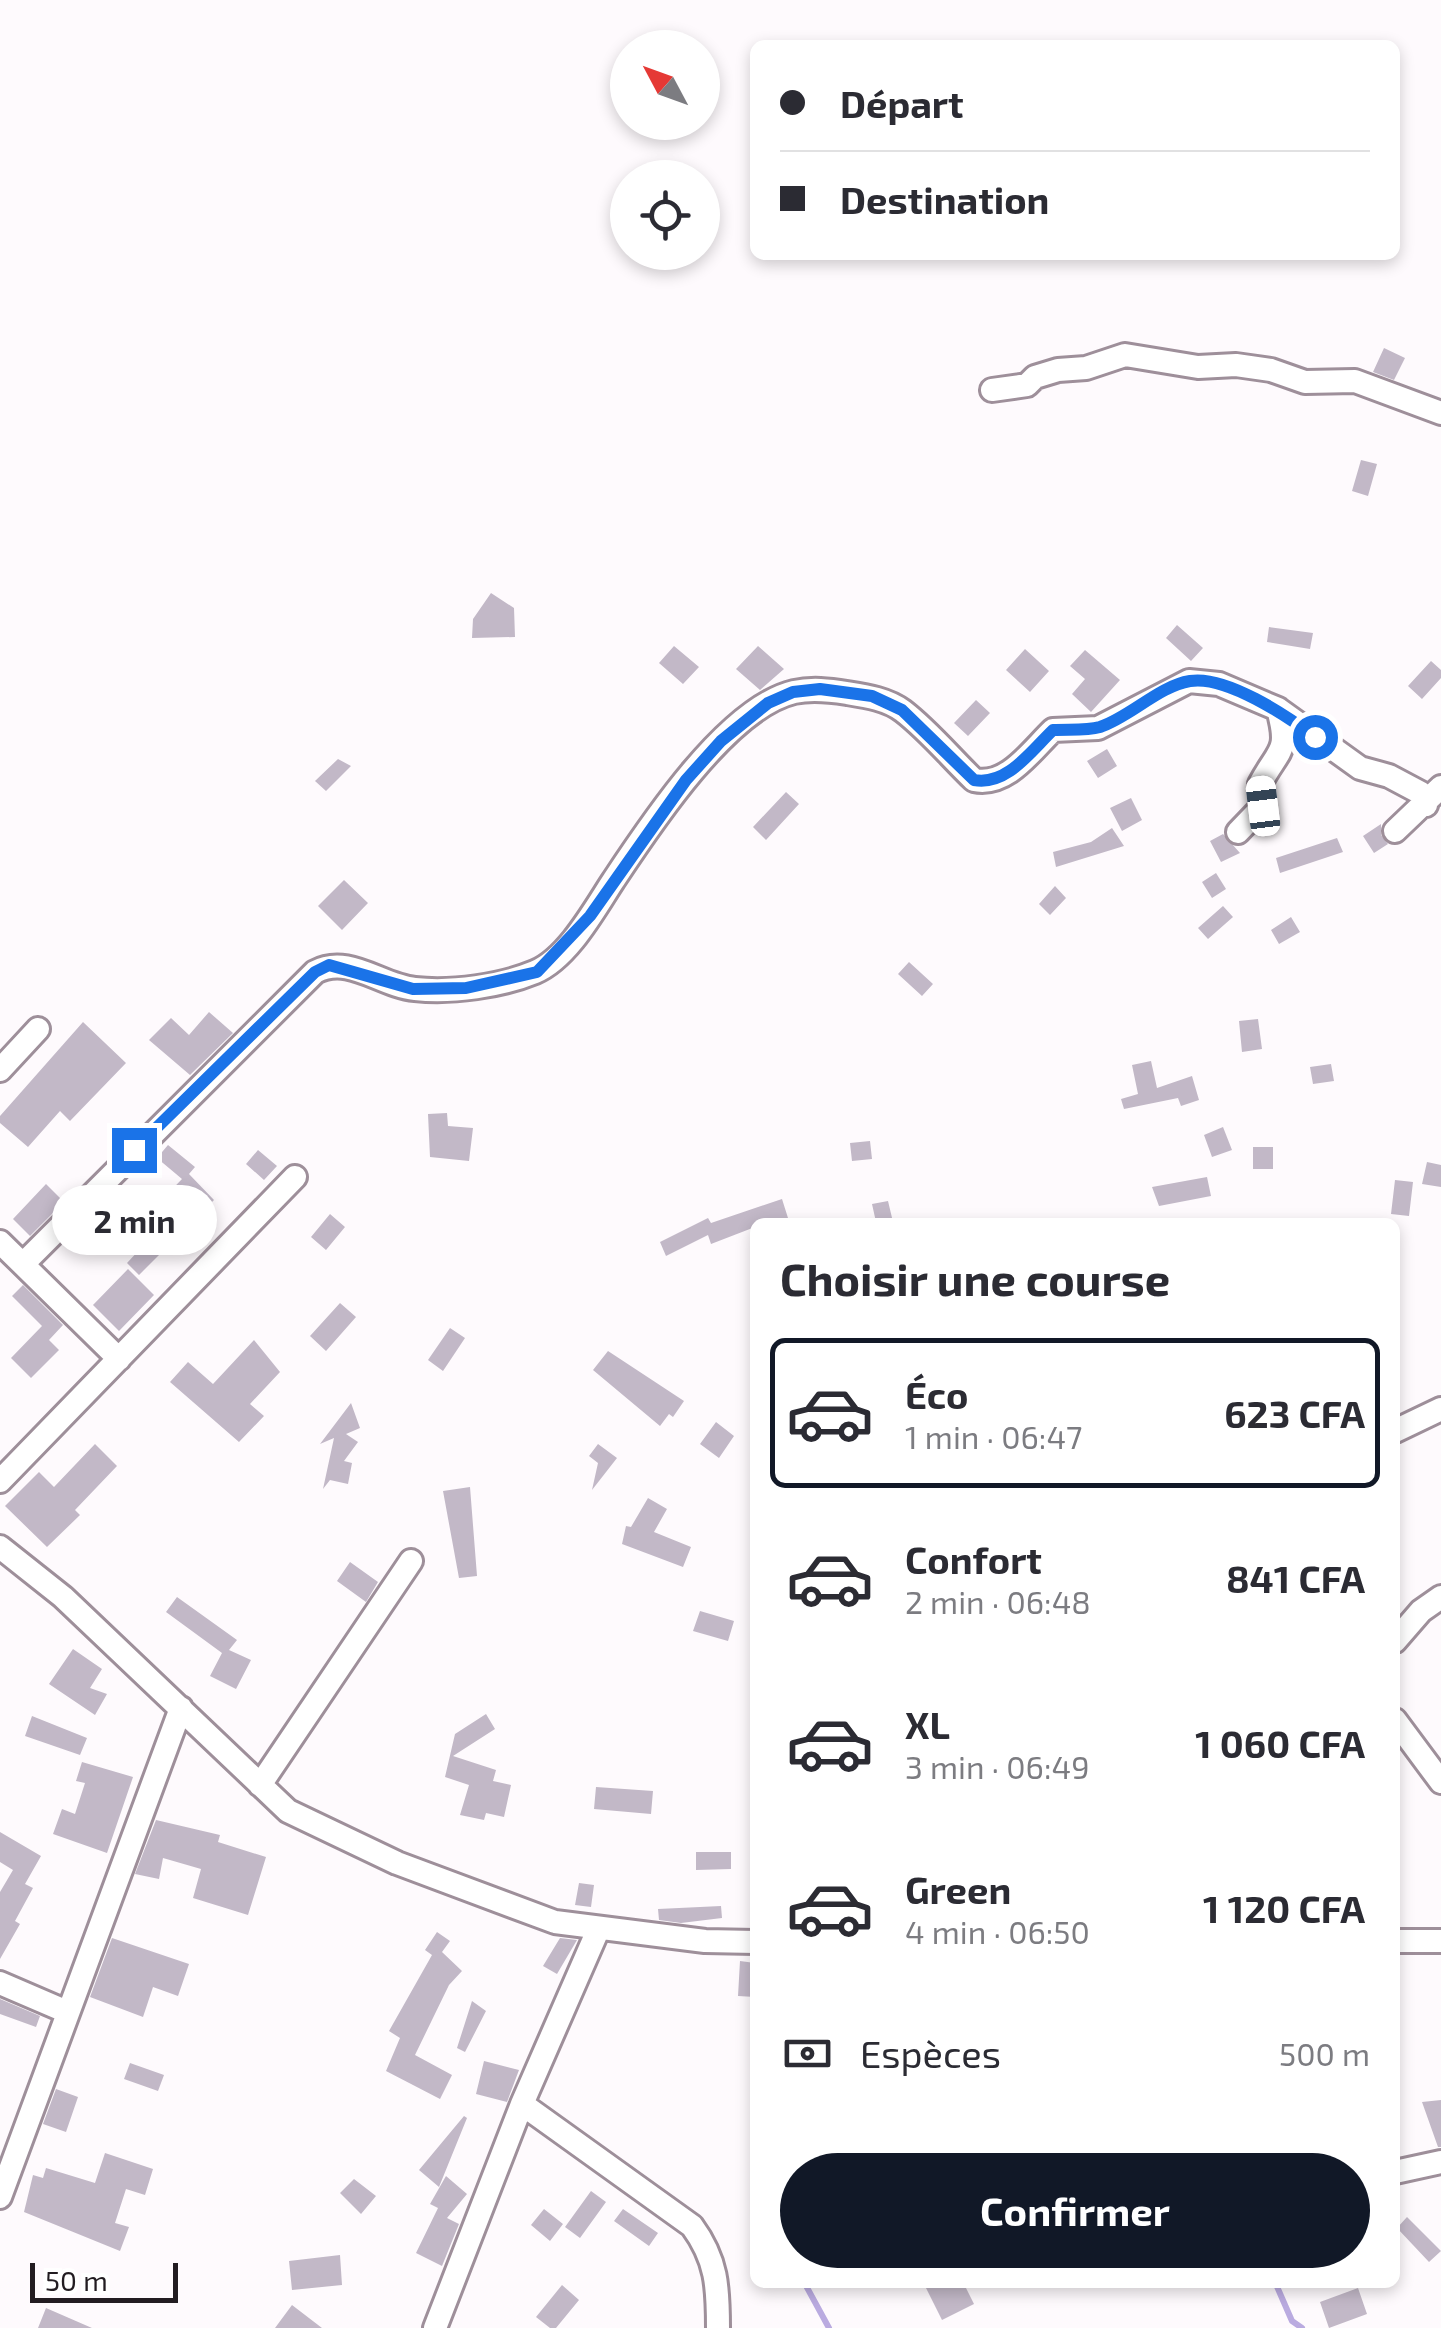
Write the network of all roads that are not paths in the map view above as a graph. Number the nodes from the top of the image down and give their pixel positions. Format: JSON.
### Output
{"nodes":[{"id":1,"x":992,"y":390,"type":"dead end"},
{"id":2,"x":1441,"y":413,"type":"edge"},
{"id":3,"x":1278,"y":708,"type":"junction"},
{"id":4,"x":1433,"y":796,"type":"edge"},
{"id":5,"x":1395,"y":831,"type":"dead end"},
{"id":6,"x":1238,"y":832,"type":"dead end"},
{"id":7,"x":38,"y":1029,"type":"dead end"},
{"id":8,"x":0,"y":1070,"type":"edge"},
{"id":9,"x":295,"y":1177,"type":"dead end"},
{"id":10,"x":0,"y":1242,"type":"edge"},
{"id":11,"x":22,"y":1264,"type":"junction"},
{"id":12,"x":118,"y":1359,"type":"junction"},
{"id":13,"x":1441,"y":1409,"type":"edge"},
{"id":14,"x":1400,"y":1429,"type":"edge"},
{"id":15,"x":0,"y":1481,"type":"edge"},
{"id":16,"x":0,"y":1548,"type":"edge"},
{"id":17,"x":411,"y":1561,"type":"dead end"},
{"id":18,"x":1441,"y":1597,"type":"edge"},
{"id":19,"x":1400,"y":1636,"type":"edge"},
{"id":20,"x":180,"y":1708,"type":"junction"},
{"id":21,"x":1400,"y":1727,"type":"edge"},
{"id":22,"x":1441,"y":1782,"type":"edge"},
{"id":23,"x":260,"y":1785,"type":"junction"},
{"id":24,"x":598,"y":1930,"type":"junction"},
{"id":25,"x":1441,"y":1940,"type":"edge"},
{"id":26,"x":1400,"y":1941,"type":"edge"},
{"id":27,"x":750,"y":1942,"type":"edge"},
{"id":28,"x":0,"y":1983,"type":"edge"},
{"id":29,"x":65,"y":2010,"type":"junction"},
{"id":30,"x":522,"y":2104,"type":"junction"},
{"id":31,"x":1441,"y":2162,"type":"edge"},
{"id":32,"x":1400,"y":2171,"type":"edge"},
{"id":33,"x":0,"y":2197,"type":"edge"},
{"id":34,"x":436,"y":2328,"type":"edge"},
{"id":35,"x":718,"y":2328,"type":"edge"}],
"edges":[{"from":1,"to":2,"type":"street"},
{"from":3,"to":4,"type":"street"},
{"from":3,"to":6,"type":"street"},
{"from":3,"to":11,"type":"street"},
{"from":4,"to":5,"type":"street"},
{"from":7,"to":8,"type":"street"},
{"from":9,"to":12,"type":"street"},
{"from":10,"to":11,"type":"street"},
{"from":11,"to":12,"type":"street"},
{"from":12,"to":15,"type":"street"},
{"from":13,"to":14,"type":"street"},
{"from":16,"to":20,"type":"street"},
{"from":17,"to":23,"type":"street"},
{"from":18,"to":19,"type":"street"},
{"from":20,"to":23,"type":"street"},
{"from":20,"to":29,"type":"street"},
{"from":21,"to":22,"type":"street"},
{"from":23,"to":24,"type":"street"},
{"from":24,"to":27,"type":"street"},
{"from":24,"to":30,"type":"street"},
{"from":25,"to":26,"type":"street"},
{"from":28,"to":29,"type":"street"},
{"from":29,"to":33,"type":"street"},
{"from":30,"to":34,"type":"street"},
{"from":30,"to":35,"type":"street"},
{"from":31,"to":32,"type":"street"}]}
